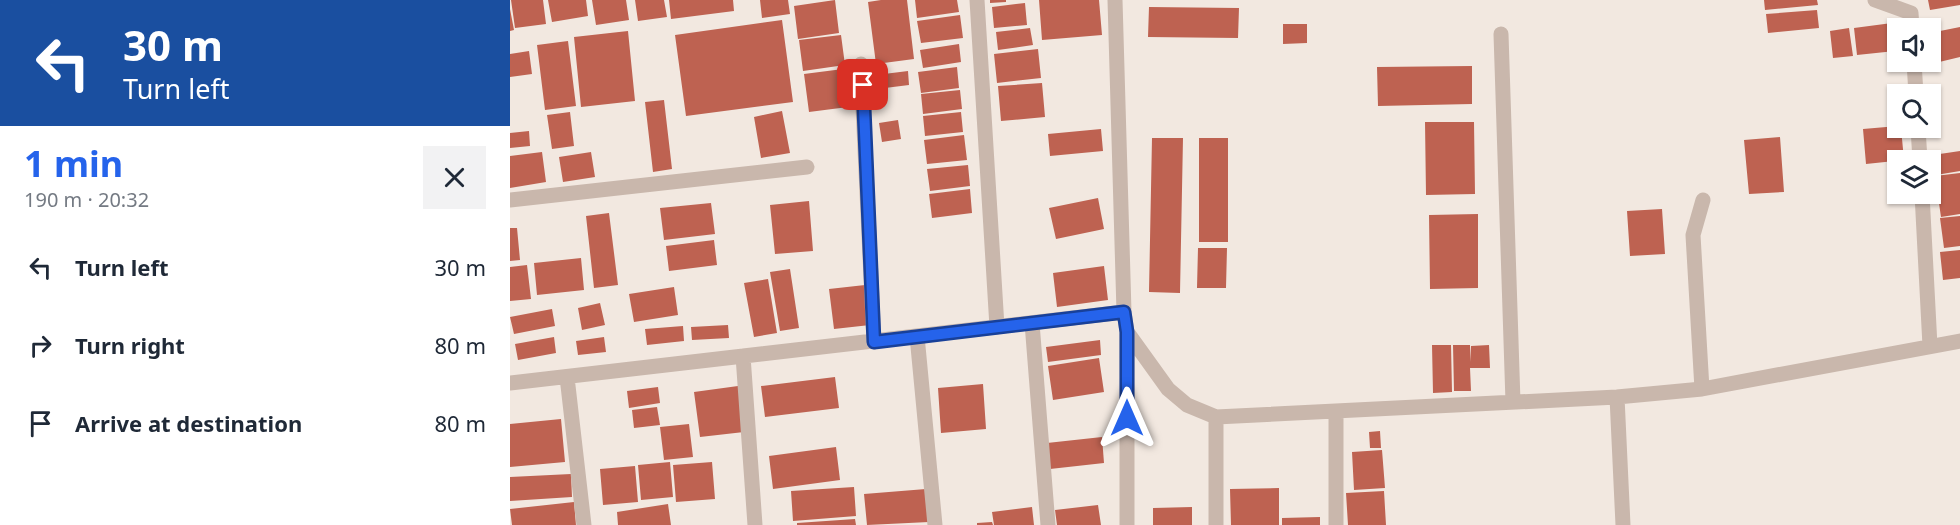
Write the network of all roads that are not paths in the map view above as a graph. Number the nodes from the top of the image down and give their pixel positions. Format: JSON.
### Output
{"nodes":[{"id":1,"x":977,"y":0,"type":"edge"},
{"id":2,"x":1115,"y":0,"type":"edge"},
{"id":3,"x":1875,"y":0,"type":"edge"},
{"id":4,"x":1911,"y":18,"type":"edge"},
{"id":5,"x":1501,"y":34,"type":"dead end"},
{"id":6,"x":861,"y":64,"type":"dead end"},
{"id":7,"x":807,"y":167,"type":"dead end"},
{"id":8,"x":510,"y":200,"type":"edge"},
{"id":9,"x":1703,"y":200,"type":"dead end"},
{"id":10,"x":1923,"y":204,"type":"edge"},
{"id":11,"x":1124,"y":312,"type":"junction"},
{"id":12,"x":1032,"y":323,"type":"junction"},
{"id":13,"x":997,"y":327,"type":"junction"},
{"id":14,"x":1127,"y":332,"type":"junction"},
{"id":15,"x":917,"y":336,"type":"junction"},
{"id":16,"x":1960,"y":341,"type":"edge"},
{"id":17,"x":874,"y":342,"type":"junction"},
{"id":18,"x":1930,"y":346,"type":"junction"},
{"id":19,"x":743,"y":356,"type":"junction"},
{"id":20,"x":567,"y":376,"type":"junction"},
{"id":21,"x":510,"y":383,"type":"edge"},
{"id":22,"x":1702,"y":389,"type":"junction"},
{"id":23,"x":1617,"y":397,"type":"junction"},
{"id":24,"x":1513,"y":402,"type":"junction"},
{"id":25,"x":1336,"y":412,"type":"junction"},
{"id":26,"x":1216,"y":417,"type":"junction"},
{"id":27,"x":584,"y":525,"type":"edge"},
{"id":28,"x":755,"y":525,"type":"edge"},
{"id":29,"x":934,"y":525,"type":"edge"},
{"id":30,"x":1048,"y":525,"type":"edge"},
{"id":31,"x":1128,"y":525,"type":"edge"},
{"id":32,"x":1216,"y":525,"type":"edge"},
{"id":33,"x":1336,"y":525,"type":"edge"},
{"id":34,"x":1623,"y":525,"type":"edge"}],
"edges":[{"from":1,"to":13,"type":"street"},
{"from":2,"to":11,"type":"street"},
{"from":3,"to":4,"type":"street"},
{"from":5,"to":24,"type":"street"},
{"from":6,"to":17,"type":"street"},
{"from":7,"to":8,"type":"street"},
{"from":9,"to":22,"type":"street"},
{"from":10,"to":18,"type":"street"},
{"from":11,"to":12,"type":"street"},
{"from":11,"to":14,"type":"street"},
{"from":12,"to":13,"type":"street"},
{"from":12,"to":30,"type":"street"},
{"from":13,"to":15,"type":"street"},
{"from":14,"to":26,"type":"street"},
{"from":14,"to":31,"type":"street"},
{"from":15,"to":17,"type":"street"},
{"from":15,"to":29,"type":"street"},
{"from":16,"to":18,"type":"street"},
{"from":17,"to":19,"type":"street"},
{"from":18,"to":22,"type":"street"},
{"from":19,"to":20,"type":"street"},
{"from":19,"to":28,"type":"street"},
{"from":20,"to":21,"type":"street"},
{"from":20,"to":27,"type":"street"},
{"from":22,"to":23,"type":"street"},
{"from":23,"to":24,"type":"street"},
{"from":23,"to":34,"type":"street"},
{"from":24,"to":25,"type":"street"},
{"from":25,"to":26,"type":"street"},
{"from":25,"to":33,"type":"street"},
{"from":26,"to":32,"type":"street"}]}
